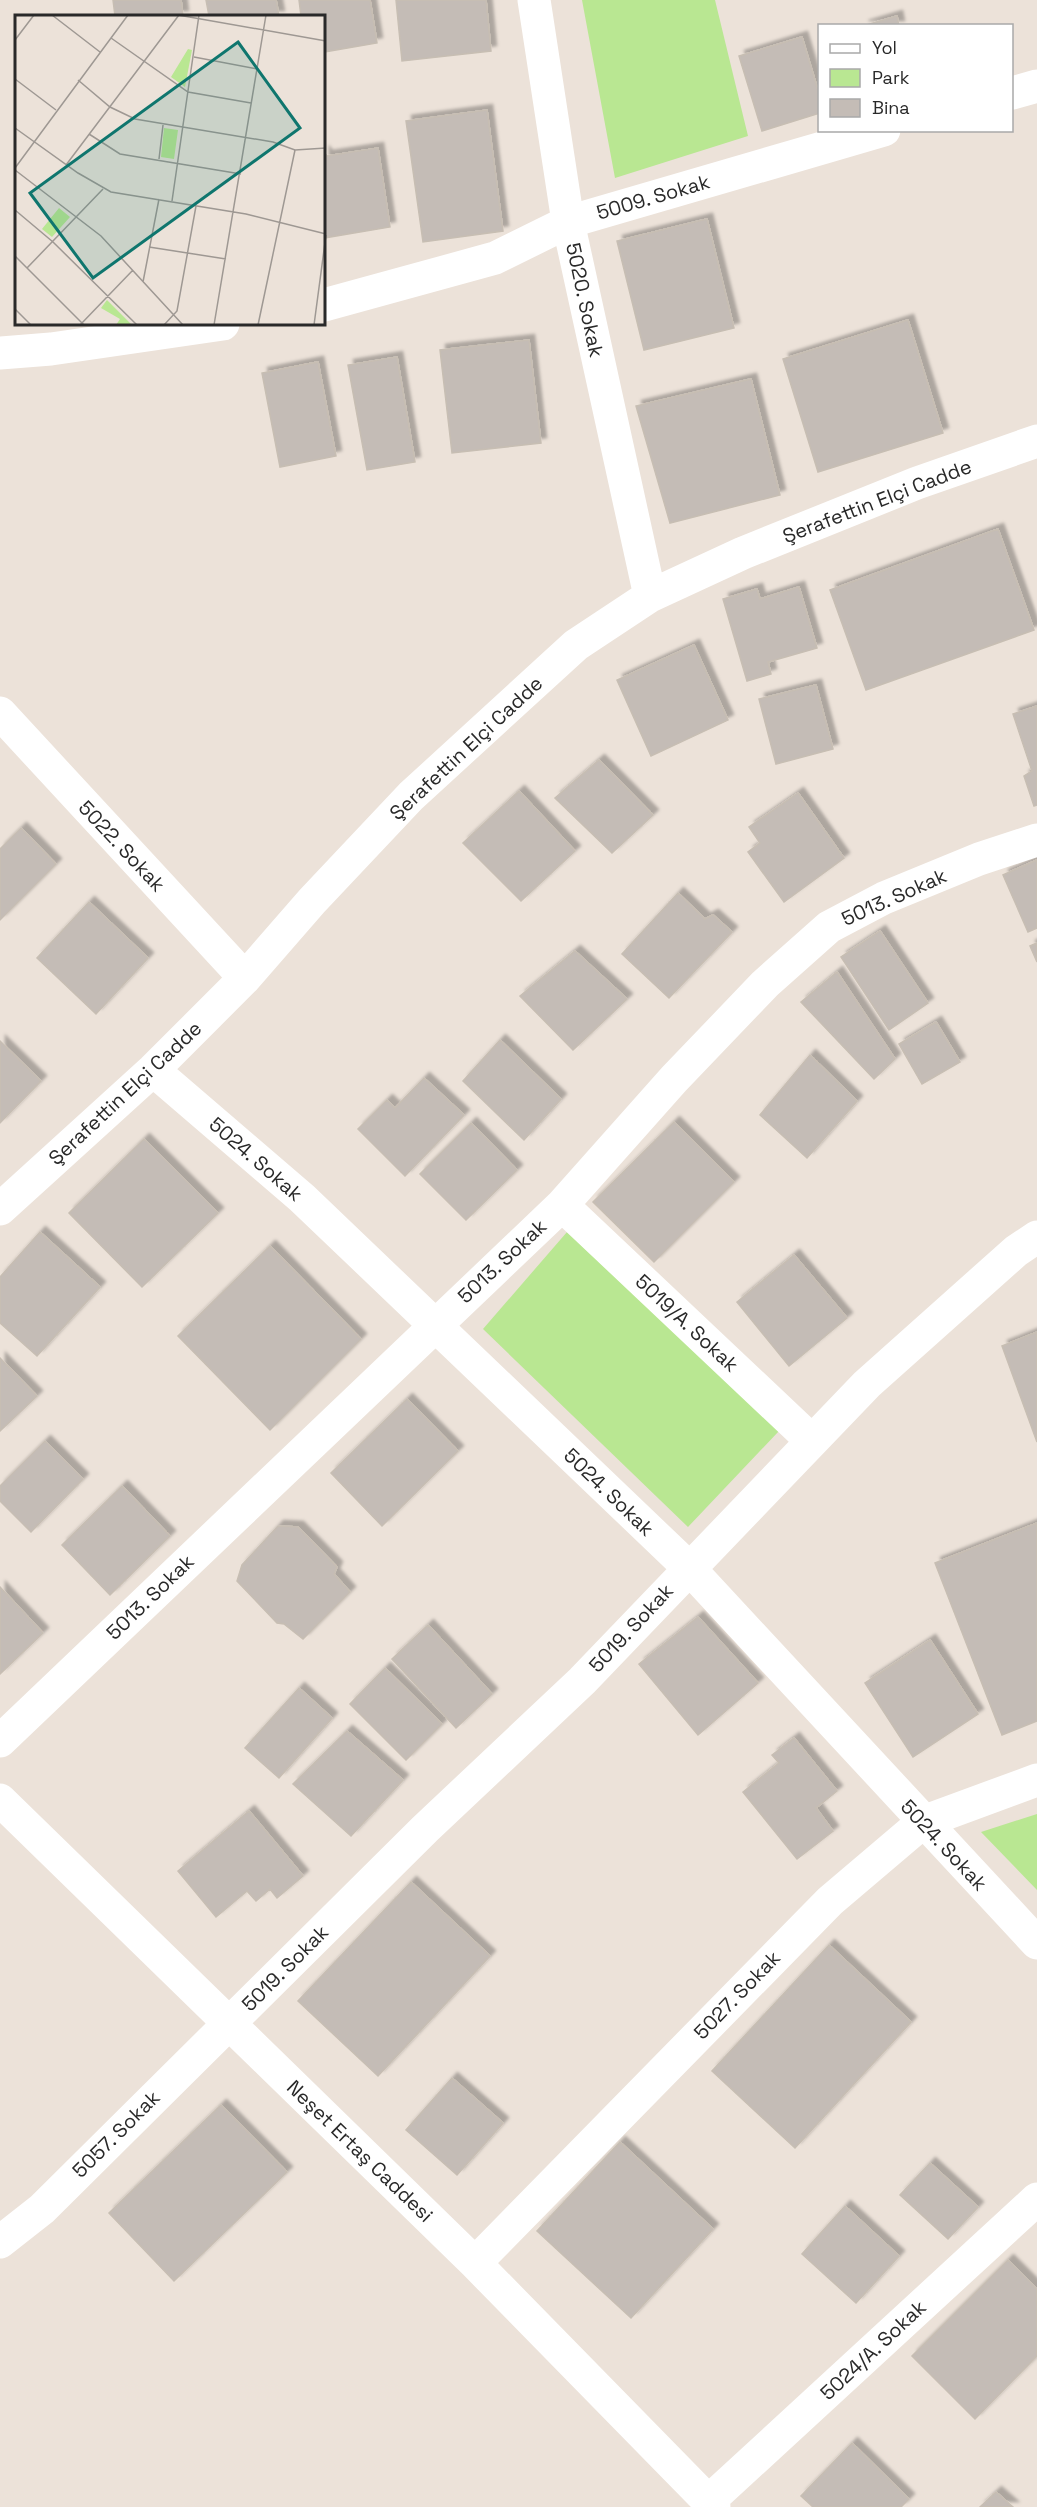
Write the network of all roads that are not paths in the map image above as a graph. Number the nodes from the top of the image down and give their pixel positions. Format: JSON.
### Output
{"nodes":[{"id":1,"x":534,"y":0,"type":"edge"},
{"id":2,"x":1037,"y":86,"type":"edge"},
{"id":3,"x":1013,"y":92,"type":"edge"},
{"id":4,"x":877,"y":132,"type":"edge"},
{"id":5,"x":568,"y":222,"type":"junction"},
{"id":6,"x":326,"y":304,"type":"edge"},
{"id":7,"x":209,"y":326,"type":"edge"},
{"id":8,"x":0,"y":353,"type":"edge"},
{"id":9,"x":1037,"y":441,"type":"edge"},
{"id":10,"x":650,"y":596,"type":"junction"},
{"id":11,"x":0,"y":713,"type":"edge"},
{"id":12,"x":1037,"y":840,"type":"edge"},
{"id":13,"x":245,"y":978,"type":"junction"},
{"id":14,"x":153,"y":1070,"type":"junction"},
{"id":15,"x":562,"y":1205,"type":"junction"},
{"id":16,"x":0,"y":1209,"type":"edge"},
{"id":17,"x":1037,"y":1237,"type":"edge"},
{"id":18,"x":434,"y":1325,"type":"junction"},
{"id":19,"x":812,"y":1441,"type":"junction"},
{"id":20,"x":688,"y":1568,"type":"junction"},
{"id":21,"x":0,"y":1741,"type":"edge"},
{"id":22,"x":1037,"y":1780,"type":"edge"},
{"id":23,"x":0,"y":1800,"type":"edge"},
{"id":24,"x":923,"y":1822,"type":"junction"},
{"id":25,"x":1037,"y":1943,"type":"edge"},
{"id":26,"x":230,"y":2023,"type":"junction"},
{"id":27,"x":1037,"y":2199,"type":"edge"},
{"id":28,"x":0,"y":2242,"type":"edge"},
{"id":29,"x":475,"y":2263,"type":"junction"},
{"id":30,"x":712,"y":2504,"type":"edge"}],
"edges":[{"from":1,"to":5,"type":"street","name":"5020. Sokak"},
{"from":2,"to":3,"type":"street"},
{"from":4,"to":5,"type":"street","name":"5009. Sokak"},
{"from":5,"to":6,"type":"street","name":"5009. Sokak"},
{"from":5,"to":10,"type":"street","name":"5020. Sokak"},
{"from":7,"to":8,"type":"street"},
{"from":9,"to":10,"type":"street","name":"Şerafettin Elçi Cadde"},
{"from":10,"to":13,"type":"street","name":"Şerafettin Elçi Cadde"},
{"from":11,"to":13,"type":"street","name":"5022. Sokak"},
{"from":12,"to":15,"type":"street","name":"5013. Sokak"},
{"from":13,"to":14,"type":"street","name":"Şerafettin Elçi Cadde"},
{"from":14,"to":16,"type":"street","name":"Şerafettin Elçi Cadde"},
{"from":14,"to":18,"type":"street","name":"5024. Sokak"},
{"from":15,"to":18,"type":"street","name":"5013. Sokak"},
{"from":15,"to":19,"type":"street","name":"5019/A. Sokak"},
{"from":17,"to":19,"type":"street","name":"5019. Sokak"},
{"from":18,"to":20,"type":"street","name":"5024. Sokak"},
{"from":18,"to":21,"type":"street","name":"5013. Sokak"},
{"from":19,"to":20,"type":"street","name":"5019. Sokak"},
{"from":20,"to":24,"type":"street","name":"5024. Sokak"},
{"from":20,"to":26,"type":"street","name":"5019. Sokak"},
{"from":22,"to":24,"type":"street","name":"5027. Sokak"},
{"from":23,"to":26,"type":"street","name":"Neşet Ertaş Caddesi"},
{"from":24,"to":25,"type":"street","name":"5024. Sokak"},
{"from":24,"to":29,"type":"street","name":"5027. Sokak"},
{"from":26,"to":28,"type":"street","name":"5057. Sokak"},
{"from":26,"to":29,"type":"street","name":"Neşet Ertaş Caddesi"},
{"from":27,"to":30,"type":"street","name":"5024/A. Sokak"},
{"from":29,"to":30,"type":"street","name":"Neşet Ertaş Caddesi"}]}
